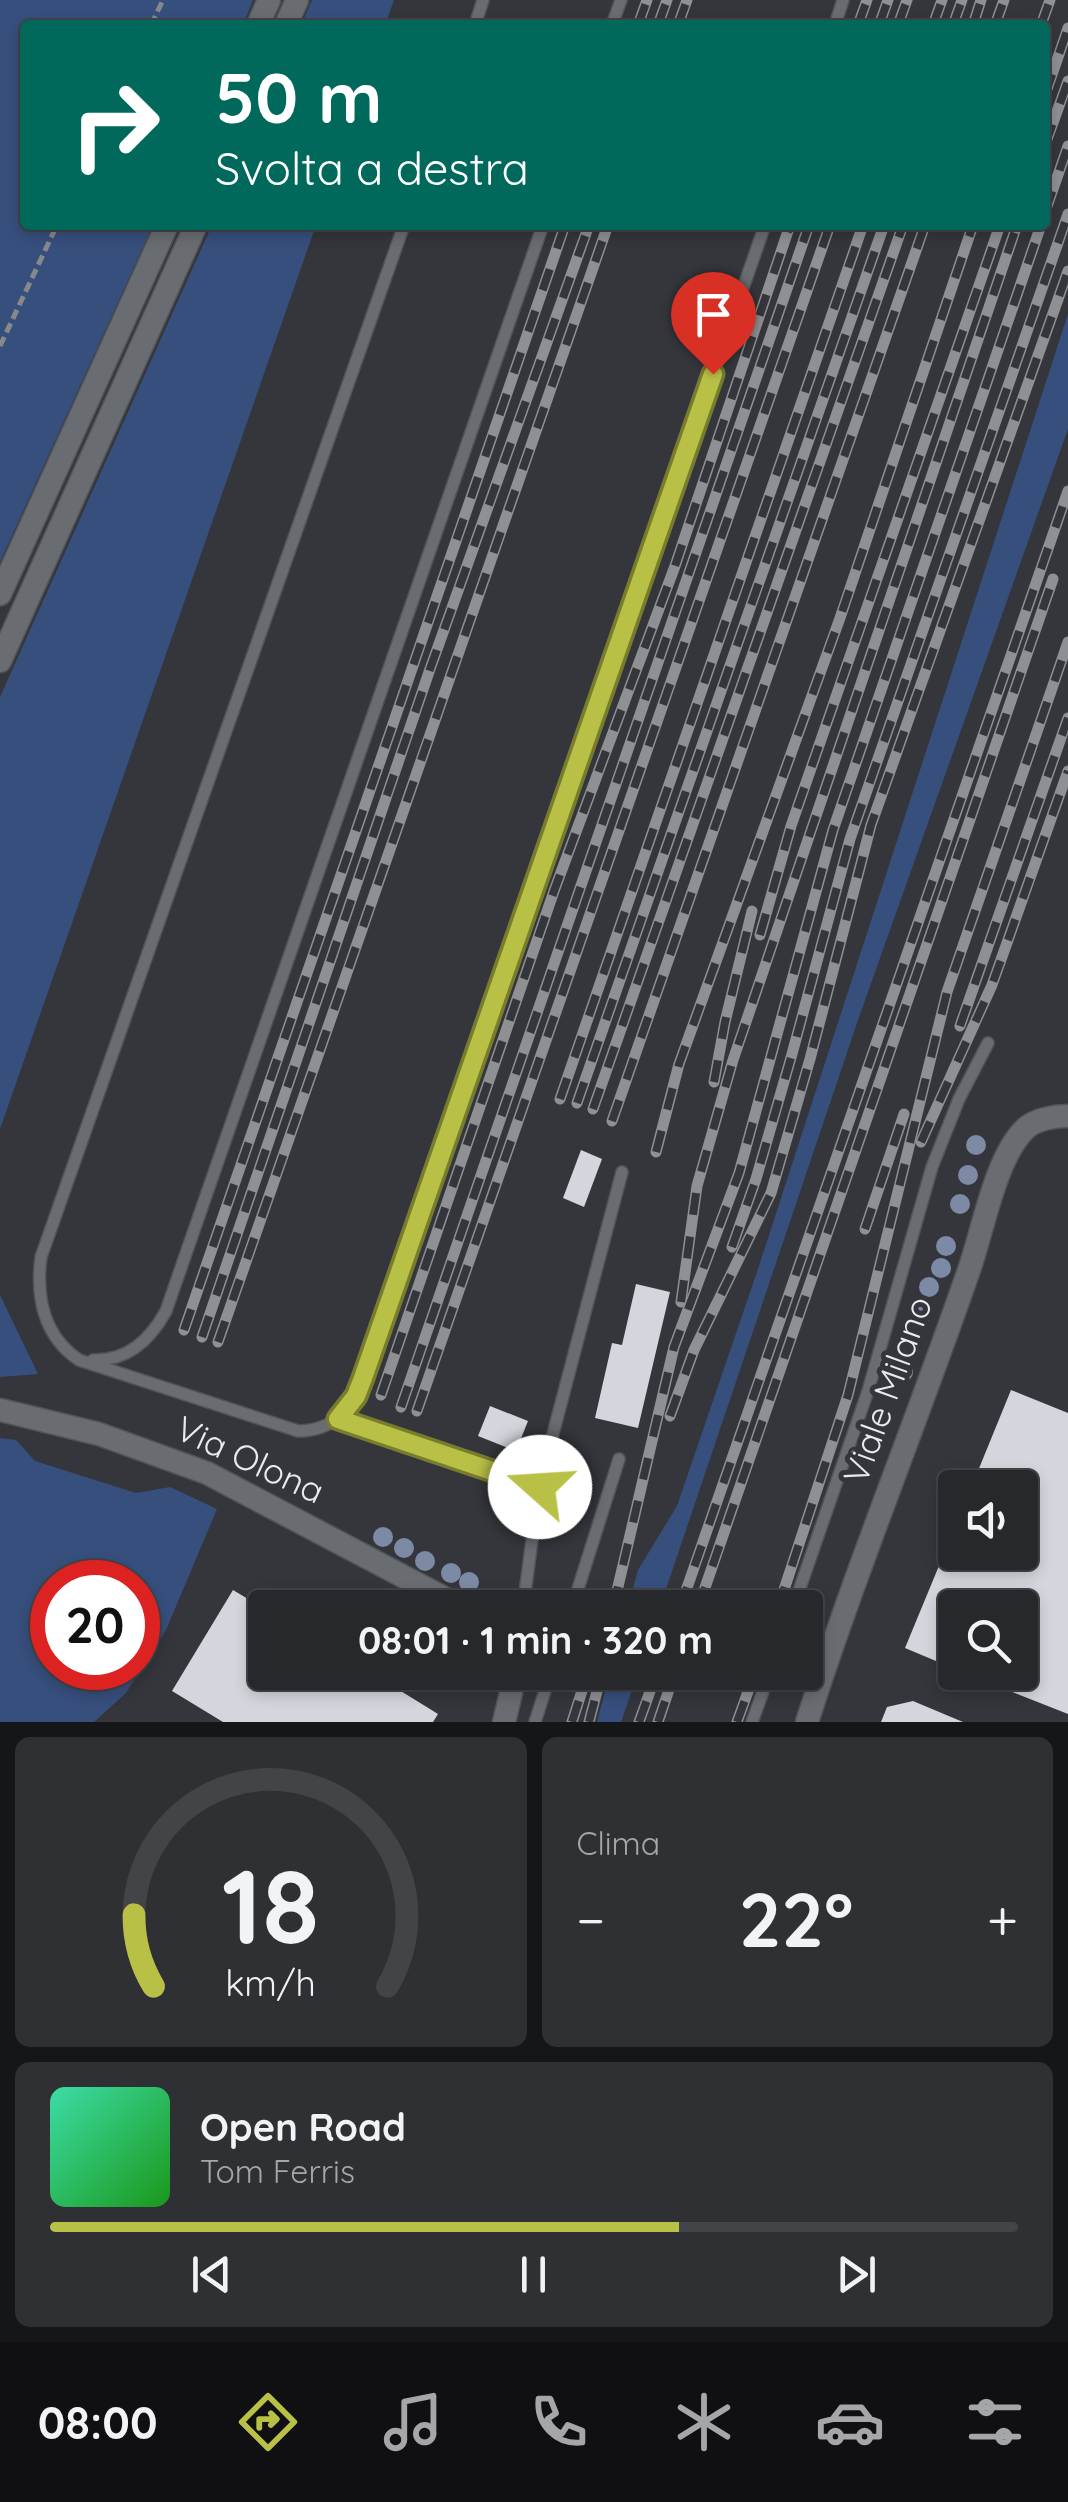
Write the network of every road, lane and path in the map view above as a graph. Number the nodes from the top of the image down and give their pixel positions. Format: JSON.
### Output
{"nodes":[{"id":1,"x":55,"y":230,"type":"edge"},
{"id":2,"x":165,"y":230,"type":"edge"},
{"id":3,"x":194,"y":230,"type":"edge"},
{"id":4,"x":402,"y":230,"type":"edge"},
{"id":5,"x":540,"y":230,"type":"edge"},
{"id":6,"x":763,"y":230,"type":"edge"},
{"id":7,"x":0,"y":346,"type":"edge"},
{"id":8,"x":0,"y":594,"type":"edge"},
{"id":9,"x":0,"y":661,"type":"edge"},
{"id":10,"x":988,"y":1043,"type":"dead end"},
{"id":11,"x":1068,"y":1116,"type":"edge"},
{"id":12,"x":622,"y":1172,"type":"dead end"},
{"id":13,"x":78,"y":1360,"type":"junction"},
{"id":14,"x":0,"y":1410,"type":"edge"},
{"id":15,"x":338,"y":1419,"type":"junction"},
{"id":16,"x":619,"y":1459,"type":"dead end"},
{"id":17,"x":540,"y":1487,"type":"junction"},
{"id":18,"x":428,"y":1590,"type":"edge"},
{"id":19,"x":526,"y":1590,"type":"edge"},
{"id":20,"x":578,"y":1590,"type":"edge"},
{"id":21,"x":798,"y":1590,"type":"edge"},
{"id":22,"x":510,"y":1690,"type":"edge"},
{"id":23,"x":545,"y":1690,"type":"edge"},
{"id":24,"x":764,"y":1690,"type":"edge"},
{"id":25,"x":504,"y":1722,"type":"edge"},
{"id":26,"x":535,"y":1722,"type":"edge"},
{"id":27,"x":752,"y":1722,"type":"edge"},
{"id":28,"x":807,"y":1722,"type":"edge"}],
"edges":[{"from":1,"to":7,"type":"path"},
{"from":2,"to":8,"type":"street"},
{"from":3,"to":9,"type":"street"},
{"from":4,"to":13,"type":"lane"},
{"from":5,"to":13,"type":"lane"},
{"from":6,"to":15,"type":"lane"},
{"from":10,"to":21,"type":"lane"},
{"from":11,"to":28,"type":"street","name":"Viale Milano"},
{"from":12,"to":17,"type":"lane"},
{"from":13,"to":15,"type":"lane"},
{"from":14,"to":18,"type":"street","name":"Via Olona"},
{"from":15,"to":17,"type":"lane"},
{"from":16,"to":20,"type":"lane"},
{"from":17,"to":19,"type":"lane"},
{"from":22,"to":25,"type":"street"},
{"from":23,"to":26,"type":"lane"},
{"from":24,"to":27,"type":"lane"}]}
